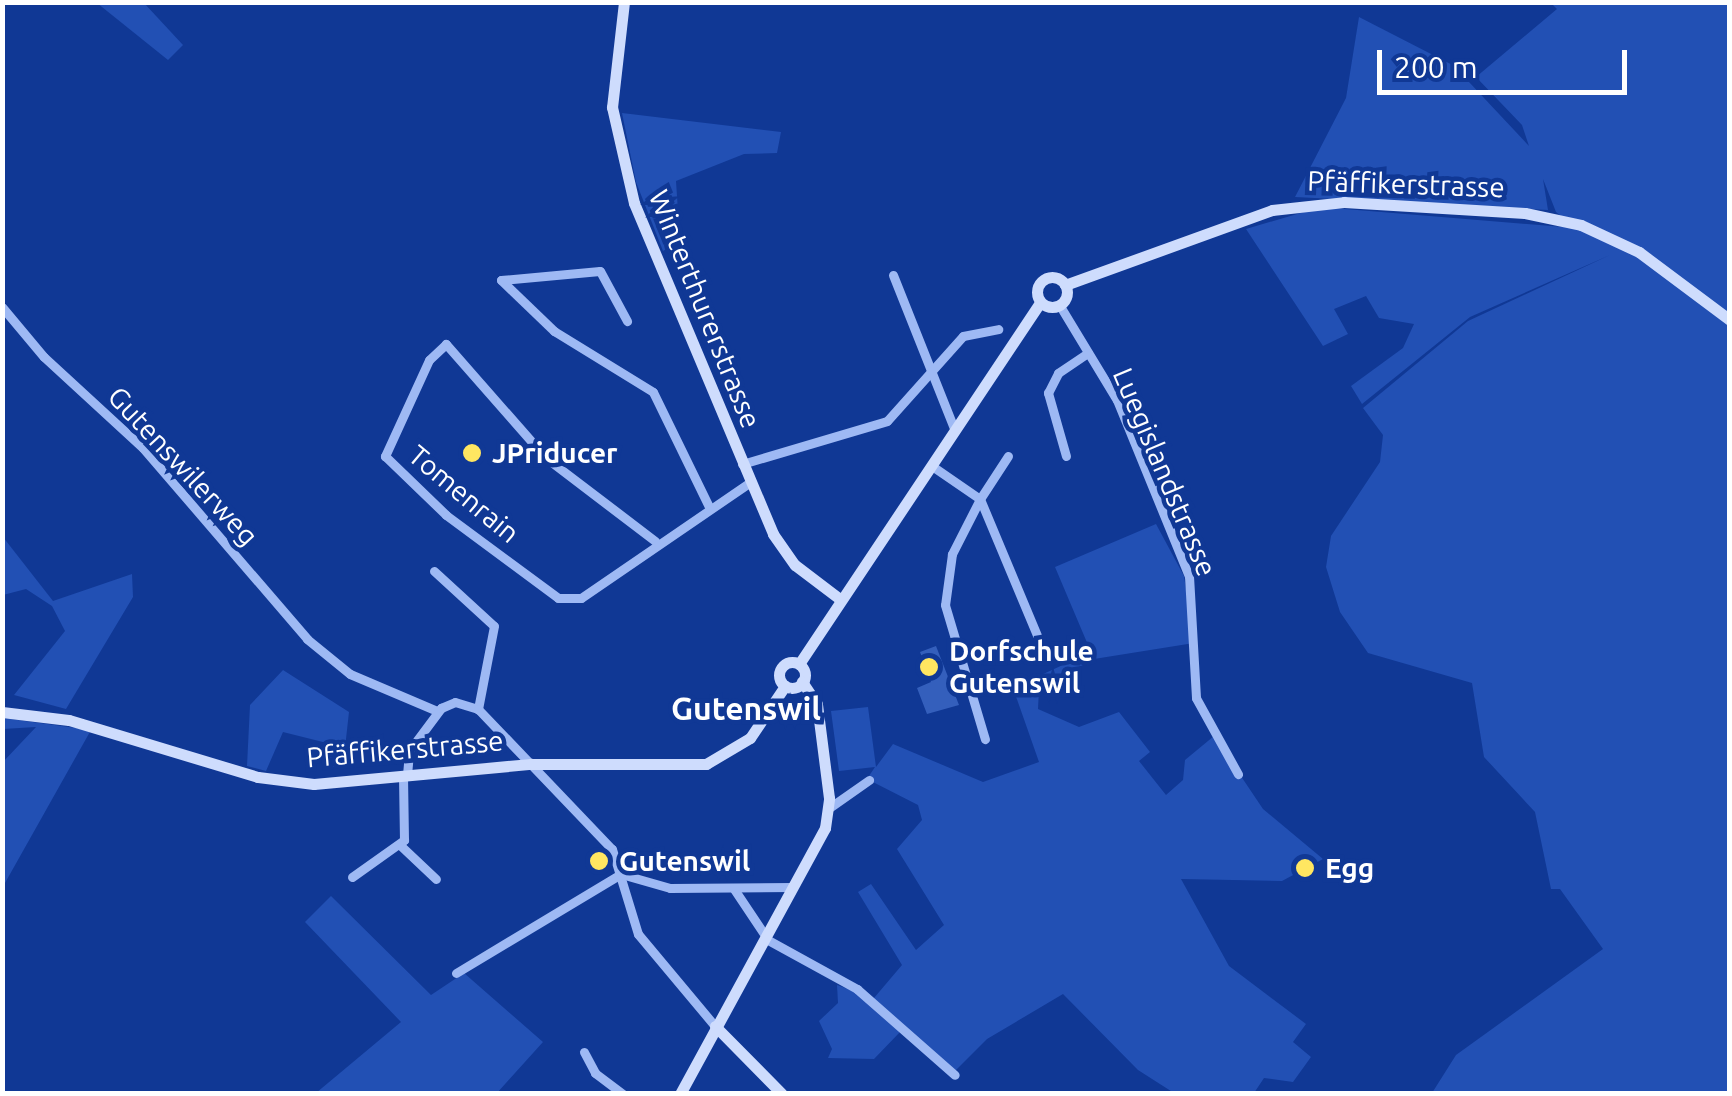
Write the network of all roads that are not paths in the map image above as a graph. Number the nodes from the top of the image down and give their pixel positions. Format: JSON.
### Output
{"nodes":[{"id":1,"x":624,"y":2,"type":"edge"},
{"id":2,"x":893,"y":275,"type":"dead end"},
{"id":3,"x":1065,"y":284,"type":"junction"},
{"id":4,"x":1040,"y":302,"type":"junction"},
{"id":5,"x":2,"y":306,"type":"edge"},
{"id":6,"x":1060,"y":306,"type":"junction"},
{"id":7,"x":1730,"y":320,"type":"edge"},
{"id":8,"x":627,"y":321,"type":"dead end"},
{"id":9,"x":998,"y":329,"type":"dead end"},
{"id":10,"x":1088,"y":352,"type":"junction"},
{"id":11,"x":930,"y":374,"type":"junction"},
{"id":12,"x":955,"y":431,"type":"junction"},
{"id":13,"x":1008,"y":456,"type":"dead end"},
{"id":14,"x":1066,"y":456,"type":"dead end"},
{"id":15,"x":742,"y":464,"type":"junction"},
{"id":16,"x":932,"y":466,"type":"junction"},
{"id":17,"x":750,"y":482,"type":"junction"},
{"id":18,"x":980,"y":500,"type":"junction"},
{"id":19,"x":709,"y":506,"type":"junction"},
{"id":20,"x":654,"y":541,"type":"junction"},
{"id":21,"x":434,"y":571,"type":"dead end"},
{"id":22,"x":840,"y":599,"type":"junction"},
{"id":23,"x":1037,"y":635,"type":"dead end"},
{"id":24,"x":798,"y":664,"type":"junction"},
{"id":25,"x":802,"y":682,"type":"junction"},
{"id":26,"x":785,"y":686,"type":"junction"},
{"id":27,"x":478,"y":709,"type":"junction"},
{"id":28,"x":438,"y":711,"type":"junction"},
{"id":29,"x":2,"y":712,"type":"edge"},
{"id":30,"x":985,"y":739,"type":"dead end"},
{"id":31,"x":531,"y":764,"type":"junction"},
{"id":32,"x":1238,"y":774,"type":"dead end"},
{"id":33,"x":405,"y":775,"type":"junction"},
{"id":34,"x":869,"y":780,"type":"dead end"},
{"id":35,"x":829,"y":808,"type":"junction"},
{"id":36,"x":401,"y":846,"type":"junction"},
{"id":37,"x":621,"y":874,"type":"junction"},
{"id":38,"x":352,"y":877,"type":"dead end"},
{"id":39,"x":436,"y":880,"type":"dead end"},
{"id":40,"x":787,"y":886,"type":"junction"},
{"id":41,"x":734,"y":889,"type":"junction"},
{"id":42,"x":761,"y":932,"type":"junction"},
{"id":43,"x":456,"y":972,"type":"dead end"},
{"id":44,"x":715,"y":1026,"type":"junction"},
{"id":45,"x":584,"y":1052,"type":"dead end"},
{"id":46,"x":955,"y":1075,"type":"dead end"},
{"id":47,"x":623,"y":1094,"type":"edge"},
{"id":48,"x":680,"y":1094,"type":"edge"},
{"id":49,"x":782,"y":1094,"type":"edge"}],
"edges":[{"from":1,"to":15,"type":"main road","name":"Winterthurerstrasse"},
{"from":2,"to":11,"type":"street"},
{"from":3,"to":4,"type":"main road","name":"Pfäffikerstrasse"},
{"from":3,"to":6,"type":"main road"},
{"from":3,"to":7,"type":"main road","name":"Pfäffikerstrasse"},
{"from":4,"to":6,"type":"main road"},
{"from":4,"to":12,"type":"main road","name":"Pfäffikerstrasse"},
{"from":5,"to":28,"type":"street","name":"Gutenswilerweg"},
{"from":6,"to":10,"type":"street","name":"Luegislandstrasse"},
{"from":8,"to":19,"type":"street"},
{"from":9,"to":11,"type":"street"},
{"from":10,"to":14,"type":"street"},
{"from":10,"to":32,"type":"street","name":"Luegislandstrasse"},
{"from":11,"to":12,"type":"street"},
{"from":11,"to":15,"type":"street"},
{"from":12,"to":16,"type":"main road","name":"Pfäffikerstrasse"},
{"from":13,"to":18,"type":"street"},
{"from":15,"to":17,"type":"main road","name":"Winterthurerstrasse"},
{"from":16,"to":18,"type":"street"},
{"from":16,"to":22,"type":"main road","name":"Pfäffikerstrasse"},
{"from":17,"to":19,"type":"street"},
{"from":17,"to":22,"type":"main road","name":"Winterthurerstrasse"},
{"from":18,"to":23,"type":"street"},
{"from":18,"to":30,"type":"street"},
{"from":19,"to":20,"type":"street"},
{"from":20,"to":20,"type":"street","name":"Tomenrain"},
{"from":21,"to":27,"type":"street"},
{"from":22,"to":24,"type":"main road","name":"Pfäffikerstrasse"},
{"from":24,"to":25,"type":"main road"},
{"from":24,"to":26,"type":"main road","name":"Pfäffikerstrasse"},
{"from":25,"to":26,"type":"main road"},
{"from":25,"to":35,"type":"main road"},
{"from":26,"to":31,"type":"main road","name":"Pfäffikerstrasse"},
{"from":27,"to":28,"type":"street"},
{"from":27,"to":31,"type":"street"},
{"from":28,"to":33,"type":"street"},
{"from":29,"to":33,"type":"main road","name":"Pfäffikerstrasse"},
{"from":31,"to":33,"type":"main road","name":"Pfäffikerstrasse"},
{"from":31,"to":37,"type":"street"},
{"from":33,"to":36,"type":"street"},
{"from":34,"to":35,"type":"street"},
{"from":35,"to":40,"type":"main road"},
{"from":36,"to":38,"type":"street"},
{"from":36,"to":39,"type":"street"},
{"from":37,"to":41,"type":"street"},
{"from":37,"to":43,"type":"street"},
{"from":37,"to":44,"type":"street"},
{"from":40,"to":41,"type":"street"},
{"from":40,"to":42,"type":"main road"},
{"from":41,"to":42,"type":"street"},
{"from":42,"to":44,"type":"main road"},
{"from":42,"to":46,"type":"street"},
{"from":44,"to":48,"type":"main road"},
{"from":44,"to":49,"type":"main road"},
{"from":45,"to":47,"type":"street"}]}
